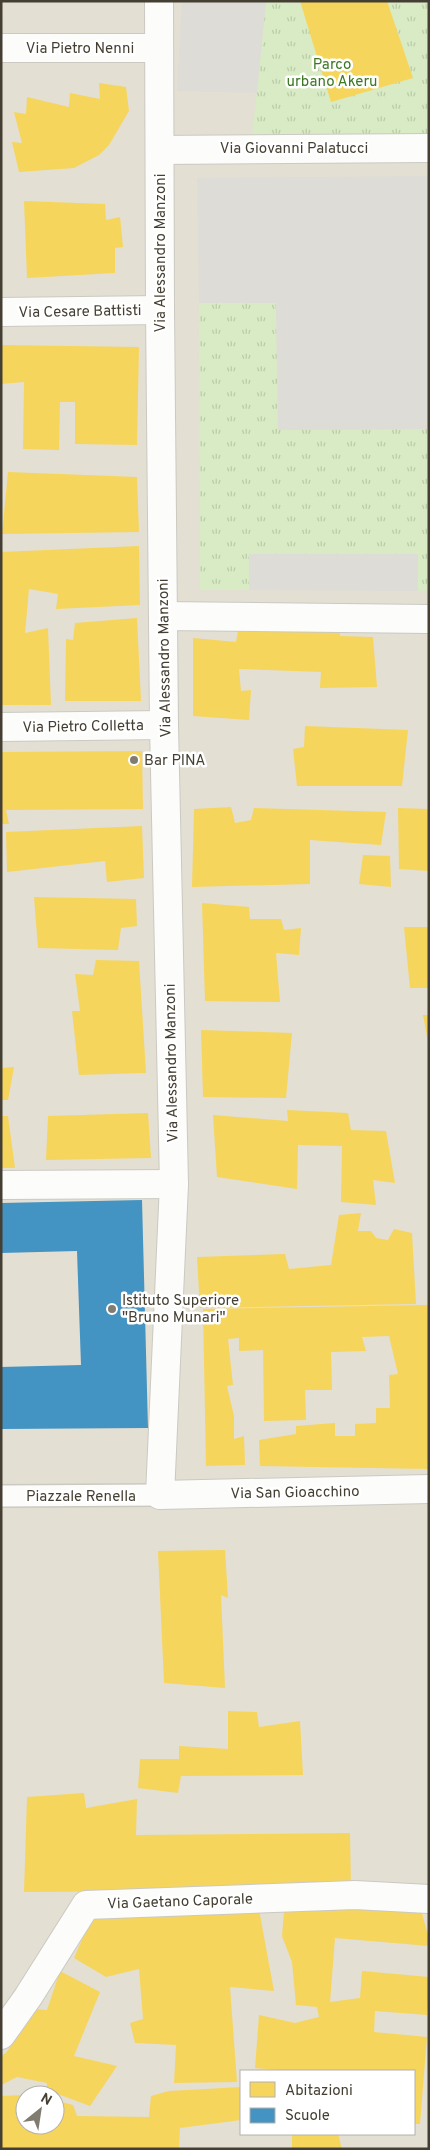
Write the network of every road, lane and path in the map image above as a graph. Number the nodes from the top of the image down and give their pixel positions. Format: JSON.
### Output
{"nodes":[{"id":1,"x":159,"y":1,"type":"edge"},
{"id":2,"x":1,"y":48,"type":"edge"},
{"id":3,"x":160,"y":48,"type":"junction"},
{"id":4,"x":429,"y":148,"type":"edge"},
{"id":5,"x":160,"y":150,"type":"junction"},
{"id":6,"x":160,"y":310,"type":"junction"},
{"id":7,"x":1,"y":312,"type":"edge"},
{"id":8,"x":163,"y":616,"type":"junction"},
{"id":9,"x":429,"y":620,"type":"edge"},
{"id":10,"x":164,"y":725,"type":"junction"},
{"id":11,"x":1,"y":727,"type":"edge"},
{"id":12,"x":174,"y":1184,"type":"junction"},
{"id":13,"x":1,"y":1185,"type":"edge"},
{"id":14,"x":429,"y":1489,"type":"edge"},
{"id":15,"x":160,"y":1495,"type":"junction"},
{"id":16,"x":1,"y":1496,"type":"edge"},
{"id":17,"x":429,"y":1899,"type":"edge"},
{"id":18,"x":1,"y":2035,"type":"edge"}],
"edges":[{"from":1,"to":3,"type":"street","name":"Via Alessandro Manzoni"},
{"from":2,"to":3,"type":"street","name":"Via Pietro Nenni"},
{"from":3,"to":5,"type":"street","name":"Via Alessandro Manzoni"},
{"from":4,"to":5,"type":"street","name":"Via Giovanni Palatucci"},
{"from":5,"to":6,"type":"street","name":"Via Alessandro Manzoni"},
{"from":6,"to":7,"type":"street","name":"Via Cesare Battisti"},
{"from":6,"to":8,"type":"street","name":"Via Alessandro Manzoni"},
{"from":8,"to":9,"type":"street"},
{"from":8,"to":10,"type":"street","name":"Via Alessandro Manzoni"},
{"from":10,"to":11,"type":"street","name":"Via Pietro Colletta"},
{"from":10,"to":12,"type":"street","name":"Via Alessandro Manzoni"},
{"from":12,"to":13,"type":"street"},
{"from":12,"to":15,"type":"street","name":"Via Alessandro Manzoni"},
{"from":14,"to":15,"type":"street","name":"Via San Gioacchino"},
{"from":15,"to":16,"type":"street","name":"Piazzale Renella"},
{"from":17,"to":18,"type":"street","name":"Via Gaetano Caporale"}]}
